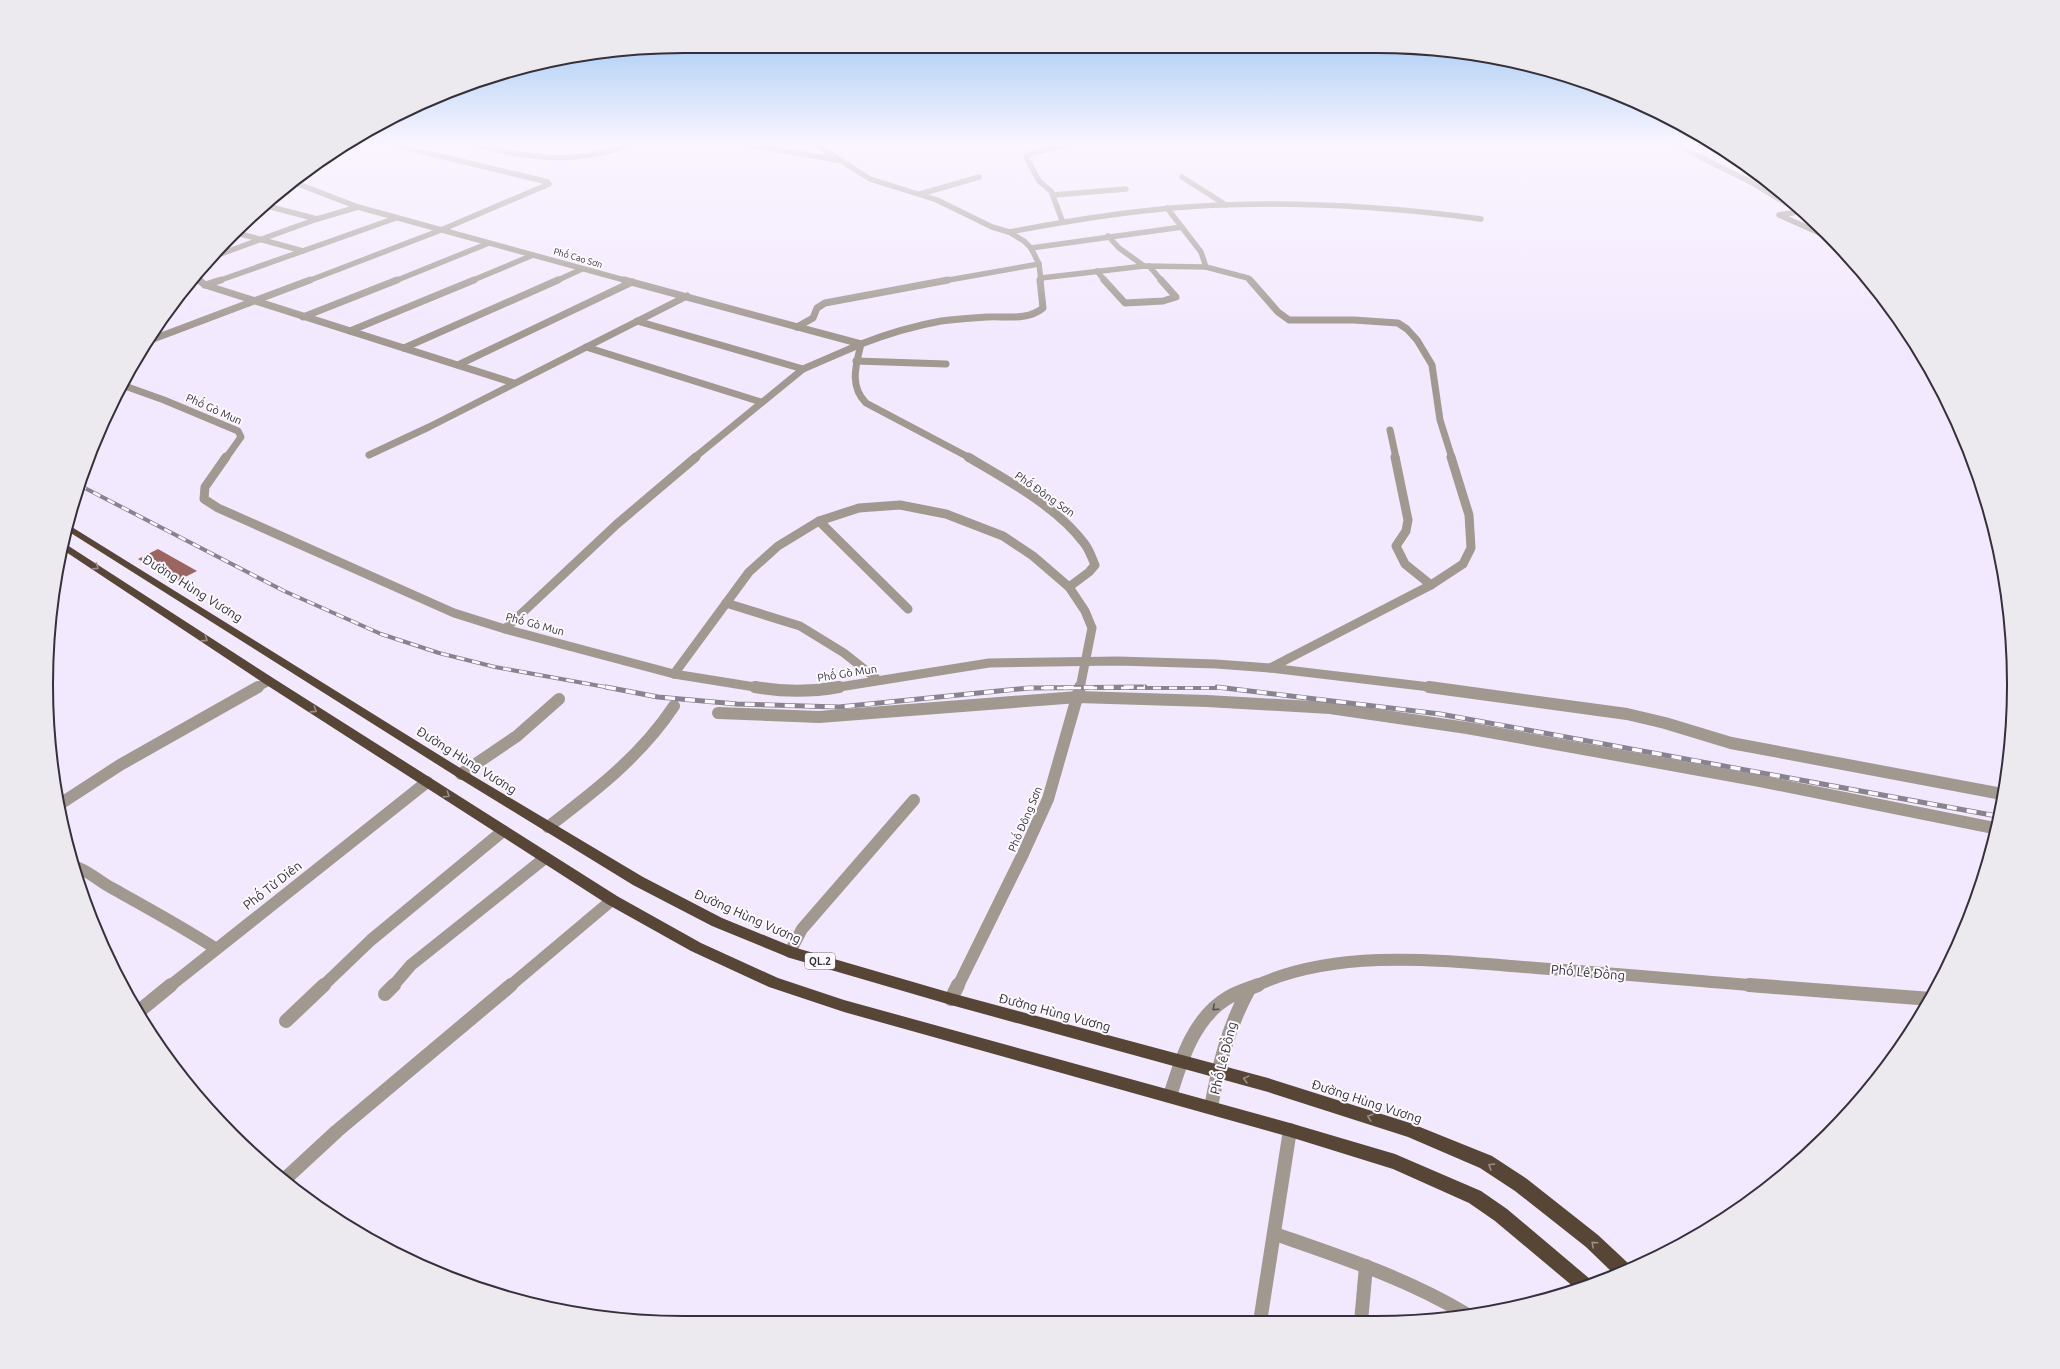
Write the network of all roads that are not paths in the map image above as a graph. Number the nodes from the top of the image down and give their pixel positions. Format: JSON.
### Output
{"nodes":[{"id":1,"x":355,"y":206,"type":"edge"},
{"id":2,"x":498,"y":206,"type":"edge"},
{"id":3,"x":952,"y":206,"type":"edge"},
{"id":4,"x":1056,"y":206,"type":"edge"},
{"id":5,"x":1209,"y":206,"type":"edge"},
{"id":6,"x":1347,"y":206,"type":"edge"},
{"id":7,"x":271,"y":207,"type":"edge"},
{"id":8,"x":358,"y":207,"type":"junction"},
{"id":9,"x":1167,"y":208,"type":"junction"},
{"id":10,"x":1795,"y":213,"type":"edge"},
{"id":11,"x":396,"y":218,"type":"junction"},
{"id":12,"x":317,"y":219,"type":"junction"},
{"id":13,"x":1480,"y":219,"type":"dead end"},
{"id":14,"x":1062,"y":220,"type":"junction"},
{"id":15,"x":1182,"y":227,"type":"junction"},
{"id":16,"x":441,"y":230,"type":"junction"},
{"id":17,"x":1814,"y":231,"type":"edge"},
{"id":18,"x":1009,"y":232,"type":"junction"},
{"id":19,"x":242,"y":234,"type":"edge"},
{"id":20,"x":1108,"y":236,"type":"junction"},
{"id":21,"x":261,"y":239,"type":"junction"},
{"id":22,"x":489,"y":243,"type":"junction"},
{"id":23,"x":1032,"y":248,"type":"junction"},
{"id":24,"x":303,"y":251,"type":"junction"},
{"id":25,"x":224,"y":253,"type":"edge"},
{"id":26,"x":533,"y":255,"type":"junction"},
{"id":27,"x":1039,"y":264,"type":"junction"},
{"id":28,"x":1146,"y":266,"type":"junction"},
{"id":29,"x":1206,"y":267,"type":"junction"},
{"id":30,"x":582,"y":269,"type":"junction"},
{"id":31,"x":1098,"y":271,"type":"junction"},
{"id":32,"x":1042,"y":278,"type":"junction"},
{"id":33,"x":199,"y":281,"type":"edge"},
{"id":34,"x":632,"y":282,"type":"junction"},
{"id":35,"x":204,"y":286,"type":"junction"},
{"id":36,"x":687,"y":296,"type":"junction"},
{"id":37,"x":254,"y":300,"type":"junction"},
{"id":38,"x":303,"y":316,"type":"junction"},
{"id":39,"x":637,"y":322,"type":"junction"},
{"id":40,"x":797,"y":327,"type":"junction"},
{"id":41,"x":350,"y":332,"type":"junction"},
{"id":42,"x":157,"y":338,"type":"edge"},
{"id":43,"x":861,"y":344,"type":"junction"},
{"id":44,"x":586,"y":347,"type":"junction"},
{"id":45,"x":404,"y":348,"type":"junction"},
{"id":46,"x":856,"y":361,"type":"junction"},
{"id":47,"x":458,"y":364,"type":"junction"},
{"id":48,"x":946,"y":364,"type":"dead end"},
{"id":49,"x":803,"y":369,"type":"junction"},
{"id":50,"x":514,"y":383,"type":"junction"},
{"id":51,"x":128,"y":387,"type":"edge"},
{"id":52,"x":761,"y":402,"type":"junction"},
{"id":53,"x":1390,"y":430,"type":"dead end"},
{"id":54,"x":369,"y":456,"type":"dead end"},
{"id":55,"x":819,"y":521,"type":"junction"},
{"id":56,"x":72,"y":531,"type":"edge"},
{"id":57,"x":68,"y":549,"type":"edge"},
{"id":58,"x":1431,"y":585,"type":"junction"},
{"id":59,"x":1069,"y":587,"type":"junction"},
{"id":60,"x":726,"y":603,"type":"junction"},
{"id":61,"x":908,"y":609,"type":"dead end"},
{"id":62,"x":504,"y":628,"type":"junction"},
{"id":63,"x":1085,"y":661,"type":"junction"},
{"id":64,"x":1270,"y":668,"type":"junction"},
{"id":65,"x":674,"y":674,"type":"junction"},
{"id":66,"x":878,"y":680,"type":"junction"},
{"id":67,"x":269,"y":681,"type":"junction"},
{"id":68,"x":1078,"y":697,"type":"junction"},
{"id":69,"x":559,"y":699,"type":"dead end"},
{"id":70,"x":674,"y":706,"type":"dead end"},
{"id":71,"x":718,"y":713,"type":"dead end"},
{"id":72,"x":461,"y":774,"type":"junction"},
{"id":73,"x":427,"y":782,"type":"junction"},
{"id":74,"x":1998,"y":793,"type":"edge"},
{"id":75,"x":914,"y":800,"type":"dead end"},
{"id":76,"x":64,"y":801,"type":"edge"},
{"id":77,"x":548,"y":827,"type":"junction"},
{"id":78,"x":1990,"y":827,"type":"edge"},
{"id":79,"x":502,"y":830,"type":"junction"},
{"id":80,"x":545,"y":858,"type":"junction"},
{"id":81,"x":81,"y":868,"type":"edge"},
{"id":82,"x":612,"y":900,"type":"junction"},
{"id":83,"x":215,"y":948,"type":"junction"},
{"id":84,"x":790,"y":952,"type":"junction"},
{"id":85,"x":1248,"y":989,"type":"junction"},
{"id":86,"x":385,"y":994,"type":"dead end"},
{"id":87,"x":1923,"y":998,"type":"edge"},
{"id":88,"x":951,"y":999,"type":"junction"},
{"id":89,"x":143,"y":1008,"type":"edge"},
{"id":90,"x":286,"y":1021,"type":"dead end"},
{"id":91,"x":1181,"y":1061,"type":"junction"},
{"id":92,"x":1218,"y":1072,"type":"junction"},
{"id":93,"x":1170,"y":1096,"type":"junction"},
{"id":94,"x":1211,"y":1107,"type":"junction"},
{"id":95,"x":1290,"y":1130,"type":"junction"},
{"id":96,"x":288,"y":1176,"type":"edge"},
{"id":97,"x":1274,"y":1234,"type":"junction"},
{"id":98,"x":1366,"y":1266,"type":"junction"},
{"id":99,"x":1620,"y":1267,"type":"edge"},
{"id":100,"x":1580,"y":1281,"type":"edge"},
{"id":101,"x":1461,"y":1311,"type":"edge"},
{"id":102,"x":1261,"y":1316,"type":"edge"},
{"id":103,"x":1362,"y":1316,"type":"edge"}],
"edges":[{"from":1,"to":8,"type":"street","name":"Phố Cao Sơn"},
{"from":2,"to":16,"type":"street"},
{"from":3,"to":18,"type":"street"},
{"from":4,"to":14,"type":"street"},
{"from":5,"to":9,"type":"street"},
{"from":6,"to":13,"type":"street"},
{"from":7,"to":12,"type":"street"},
{"from":8,"to":11,"type":"street","name":"Phố Cao Sơn"},
{"from":8,"to":12,"type":"street"},
{"from":9,"to":14,"type":"street"},
{"from":9,"to":15,"type":"street"},
{"from":10,"to":17,"type":"street"},
{"from":11,"to":16,"type":"street","name":"Phố Cao Sơn"},
{"from":11,"to":24,"type":"street"},
{"from":12,"to":21,"type":"street"},
{"from":14,"to":18,"type":"street"},
{"from":15,"to":20,"type":"street"},
{"from":15,"to":29,"type":"street"},
{"from":16,"to":22,"type":"street","name":"Phố Cao Sơn"},
{"from":16,"to":37,"type":"street"},
{"from":18,"to":23,"type":"street"},
{"from":19,"to":21,"type":"street"},
{"from":20,"to":23,"type":"street"},
{"from":20,"to":28,"type":"street"},
{"from":21,"to":24,"type":"street"},
{"from":21,"to":25,"type":"street"},
{"from":22,"to":26,"type":"street","name":"Phố Cao Sơn"},
{"from":22,"to":38,"type":"street"},
{"from":23,"to":27,"type":"street"},
{"from":24,"to":35,"type":"street"},
{"from":26,"to":30,"type":"street","name":"Phố Cao Sơn"},
{"from":26,"to":41,"type":"street"},
{"from":27,"to":32,"type":"street"},
{"from":27,"to":40,"type":"street"},
{"from":28,"to":29,"type":"street"},
{"from":28,"to":31,"type":"street"},
{"from":28,"to":31,"type":"street"},
{"from":29,"to":58,"type":"street"},
{"from":30,"to":34,"type":"street","name":"Phố Cao Sơn"},
{"from":30,"to":45,"type":"street"},
{"from":31,"to":32,"type":"street"},
{"from":32,"to":43,"type":"street"},
{"from":33,"to":35,"type":"street"},
{"from":34,"to":36,"type":"street","name":"Phố Cao Sơn"},
{"from":34,"to":47,"type":"street"},
{"from":35,"to":37,"type":"street"},
{"from":36,"to":39,"type":"street"},
{"from":36,"to":40,"type":"street","name":"Phố Cao Sơn"},
{"from":37,"to":38,"type":"street"},
{"from":37,"to":42,"type":"street"},
{"from":38,"to":41,"type":"street"},
{"from":39,"to":44,"type":"street"},
{"from":39,"to":49,"type":"street"},
{"from":40,"to":43,"type":"street","name":"Phố Cao Sơn"},
{"from":41,"to":45,"type":"street"},
{"from":43,"to":46,"type":"street","name":"Phố Đông Sơn"},
{"from":43,"to":49,"type":"street"},
{"from":44,"to":50,"type":"street"},
{"from":44,"to":52,"type":"street"},
{"from":45,"to":47,"type":"street"},
{"from":46,"to":48,"type":"street"},
{"from":46,"to":59,"type":"street","name":"Phố Đông Sơn"},
{"from":47,"to":50,"type":"street"},
{"from":49,"to":52,"type":"street"},
{"from":50,"to":54,"type":"street"},
{"from":51,"to":62,"type":"street","name":"Phố Gò Mun"},
{"from":52,"to":62,"type":"street"},
{"from":53,"to":58,"type":"street"},
{"from":55,"to":59,"type":"street"},
{"from":55,"to":60,"type":"street"},
{"from":55,"to":61,"type":"street"},
{"from":56,"to":72,"type":"highway","name":"Đường Hùng Vương","number":"QL.2"},
{"from":57,"to":67,"type":"highway","one_way":true},
{"from":58,"to":64,"type":"street"},
{"from":59,"to":63,"type":"street","name":"Phố Đông Sơn"},
{"from":60,"to":65,"type":"street"},
{"from":60,"to":66,"type":"street"},
{"from":62,"to":65,"type":"street","name":"Phố Gò Mun"},
{"from":63,"to":64,"type":"street","name":"Phố Gò Mun"},
{"from":63,"to":66,"type":"street","name":"Phố Gò Mun"},
{"from":63,"to":68,"type":"street","name":"Phố Đông Sơn"},
{"from":64,"to":74,"type":"street","name":"Phố Gò Mun"},
{"from":65,"to":66,"type":"street","name":"Phố Gò Mun"},
{"from":67,"to":73,"type":"highway","one_way":true},
{"from":67,"to":76,"type":"street"},
{"from":68,"to":71,"type":"street"},
{"from":68,"to":78,"type":"street"},
{"from":68,"to":88,"type":"street","name":"Phố Đông Sơn"},
{"from":69,"to":72,"type":"street"},
{"from":70,"to":77,"type":"street"},
{"from":72,"to":77,"type":"highway","name":"Đường Hùng Vương","number":"QL.2"},
{"from":73,"to":79,"type":"highway","one_way":true},
{"from":73,"to":83,"type":"street","name":"Phố Từ Diên"},
{"from":75,"to":84,"type":"street"},
{"from":77,"to":84,"type":"highway","name":"Đường Hùng Vương","number":"QL.2"},
{"from":79,"to":80,"type":"highway"},
{"from":79,"to":90,"type":"street"},
{"from":80,"to":82,"type":"highway"},
{"from":80,"to":86,"type":"street"},
{"from":81,"to":83,"type":"street"},
{"from":82,"to":93,"type":"highway"},
{"from":82,"to":96,"type":"street"},
{"from":83,"to":89,"type":"street","name":"Phố Từ Diên"},
{"from":84,"to":88,"type":"highway","name":"Đường Hùng Vương","number":"QL.2"},
{"from":85,"to":87,"type":"street","name":"Phố Lê Đồng"},
{"from":85,"to":91,"type":"street","name":"Phố Lê Đồng","one_way":true},
{"from":85,"to":92,"type":"street","name":"Phố Lê Đồng"},
{"from":88,"to":91,"type":"highway","name":"Đường Hùng Vương","number":"QL.2"},
{"from":91,"to":92,"type":"highway","name":"Đường Hùng Vương","number":"QL.2"},
{"from":91,"to":93,"type":"street","name":"Phố Lê Đồng"},
{"from":92,"to":94,"type":"street","name":"Phố Lê Đồng"},
{"from":99,"to":92,"type":"highway","name":"Đường Hùng Vương","number":"QL.2","one_way":true},
{"from":93,"to":94,"type":"highway"},
{"from":94,"to":95,"type":"highway"},
{"from":95,"to":97,"type":"street"},
{"from":95,"to":100,"type":"highway"},
{"from":97,"to":98,"type":"street"},
{"from":97,"to":102,"type":"street"},
{"from":98,"to":101,"type":"street"},
{"from":98,"to":103,"type":"street"}]}
